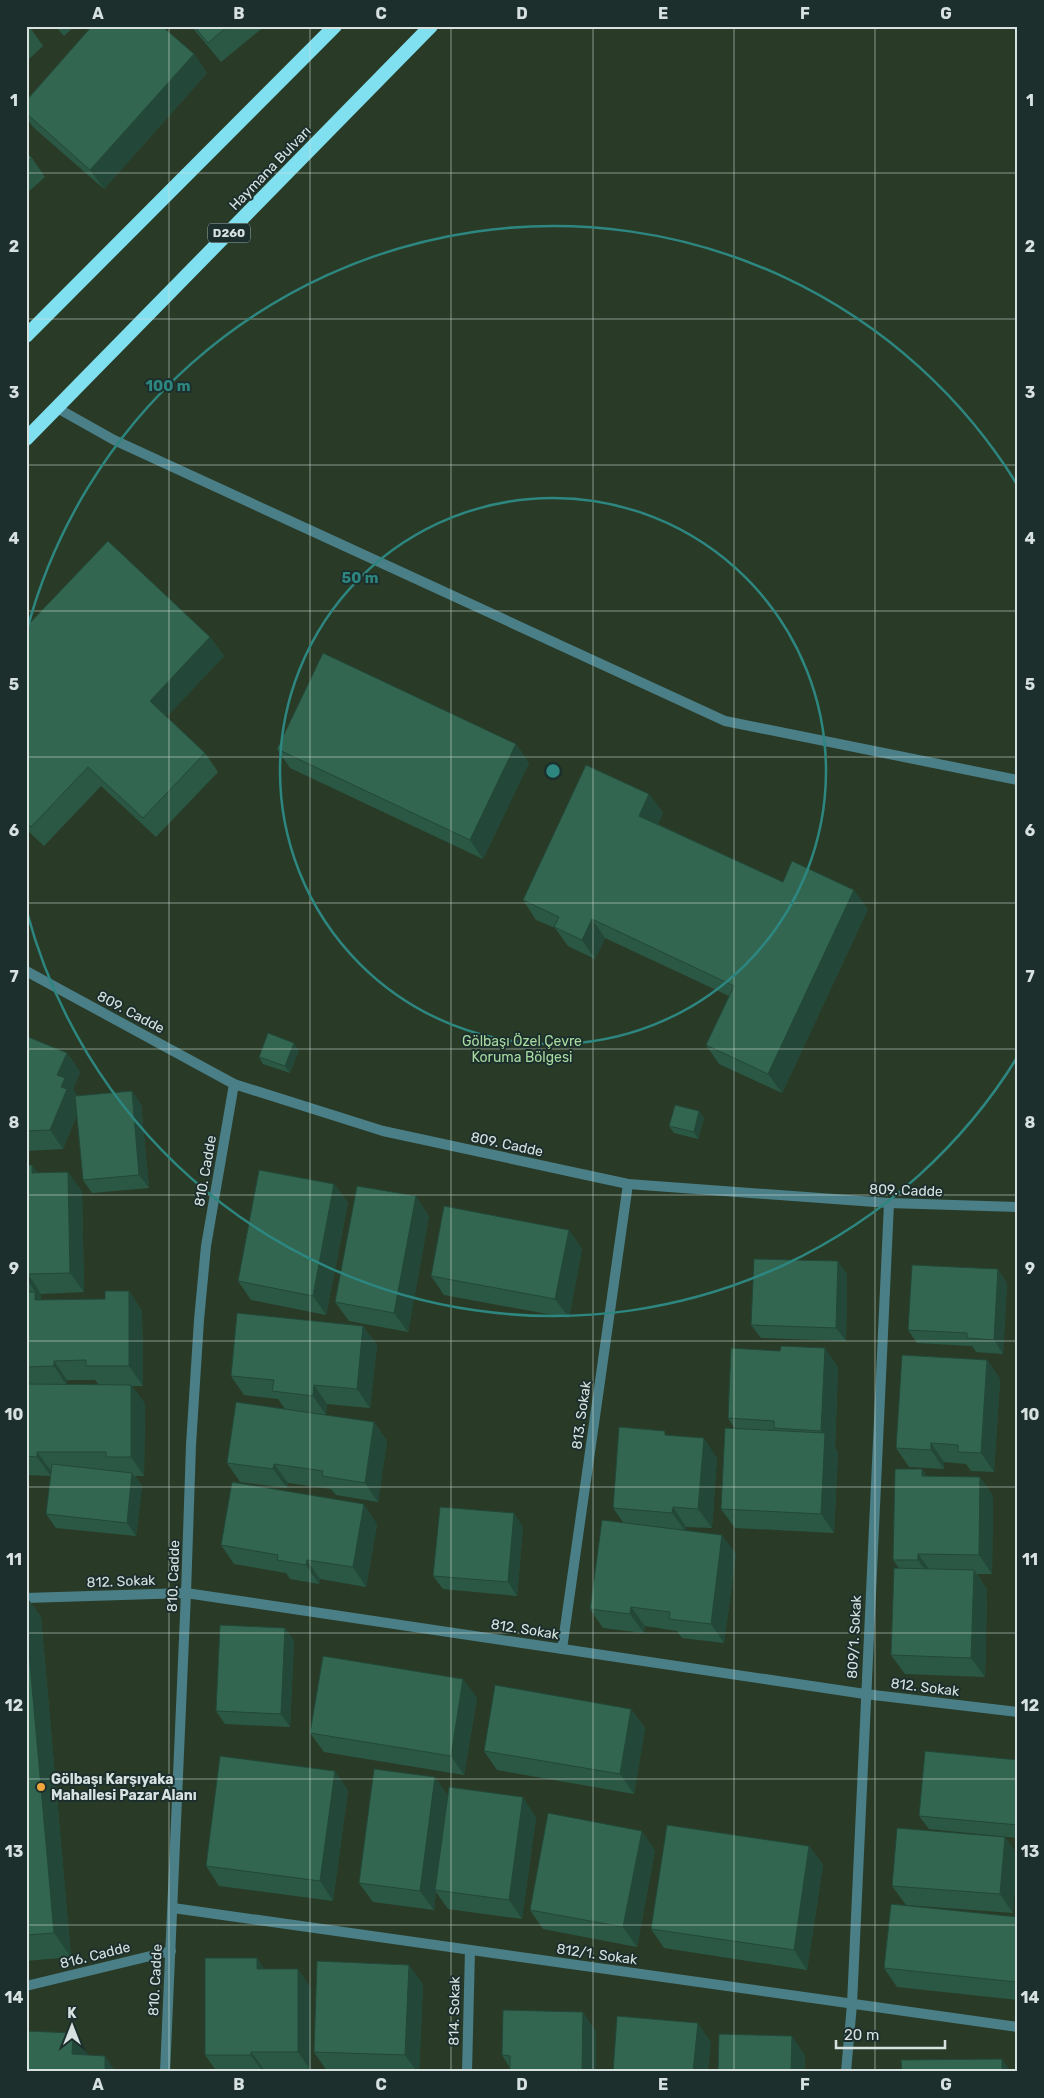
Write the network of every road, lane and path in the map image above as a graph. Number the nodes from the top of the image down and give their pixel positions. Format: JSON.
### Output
{"nodes":[{"id":1,"x":335,"y":26,"type":"edge"},
{"id":2,"x":431,"y":26,"type":"edge"},
{"id":3,"x":26,"y":336,"type":"edge"},
{"id":4,"x":57,"y":408,"type":"junction"},
{"id":5,"x":26,"y":440,"type":"edge"},
{"id":6,"x":1018,"y":780,"type":"edge"},
{"id":7,"x":26,"y":971,"type":"edge"},
{"id":8,"x":234,"y":1084,"type":"junction"},
{"id":9,"x":628,"y":1184,"type":"junction"},
{"id":10,"x":889,"y":1204,"type":"junction"},
{"id":11,"x":1018,"y":1207,"type":"edge"},
{"id":12,"x":186,"y":1593,"type":"junction"},
{"id":13,"x":26,"y":1598,"type":"edge"},
{"id":14,"x":562,"y":1649,"type":"junction"},
{"id":15,"x":865,"y":1694,"type":"junction"},
{"id":16,"x":1018,"y":1712,"type":"edge"},
{"id":17,"x":173,"y":1908,"type":"junction"},
{"id":18,"x":470,"y":1950,"type":"junction"},
{"id":19,"x":170,"y":1951,"type":"junction"},
{"id":20,"x":26,"y":1986,"type":"edge"},
{"id":21,"x":852,"y":2004,"type":"junction"},
{"id":22,"x":1018,"y":2027,"type":"edge"},
{"id":23,"x":165,"y":2072,"type":"edge"},
{"id":24,"x":467,"y":2072,"type":"edge"},
{"id":25,"x":846,"y":2072,"type":"edge"}],
"edges":[{"from":1,"to":3,"type":"highway"},
{"from":2,"to":4,"type":"highway","name":"Haymana Bulvarı","number":"D260"},
{"from":4,"to":5,"type":"highway","name":"Haymana Bulvarı","number":"D260"},
{"from":4,"to":6,"type":"street"},
{"from":7,"to":8,"type":"street","name":"809. Cadde"},
{"from":8,"to":9,"type":"street","name":"809. Cadde"},
{"from":8,"to":12,"type":"street","name":"810. Cadde"},
{"from":9,"to":10,"type":"street","name":"809. Cadde"},
{"from":9,"to":14,"type":"street","name":"813. Sokak"},
{"from":10,"to":11,"type":"street","name":"809. Cadde"},
{"from":10,"to":15,"type":"street","name":"809/1. Sokak"},
{"from":12,"to":13,"type":"street","name":"812. Sokak"},
{"from":12,"to":14,"type":"street","name":"812. Sokak"},
{"from":12,"to":17,"type":"street","name":"810. Cadde"},
{"from":14,"to":15,"type":"street","name":"812. Sokak"},
{"from":15,"to":16,"type":"street","name":"812. Sokak"},
{"from":15,"to":21,"type":"street","name":"809/1. Sokak"},
{"from":17,"to":18,"type":"street","name":"812/1. Sokak"},
{"from":17,"to":19,"type":"street","name":"810. Cadde"},
{"from":18,"to":21,"type":"street","name":"812/1. Sokak"},
{"from":18,"to":24,"type":"street","name":"814. Sokak"},
{"from":19,"to":20,"type":"street","name":"816. Cadde"},
{"from":19,"to":23,"type":"street","name":"810. Cadde"},
{"from":21,"to":22,"type":"street","name":"812/1. Sokak"},
{"from":21,"to":25,"type":"street","name":"809/1. Sokak"}]}
